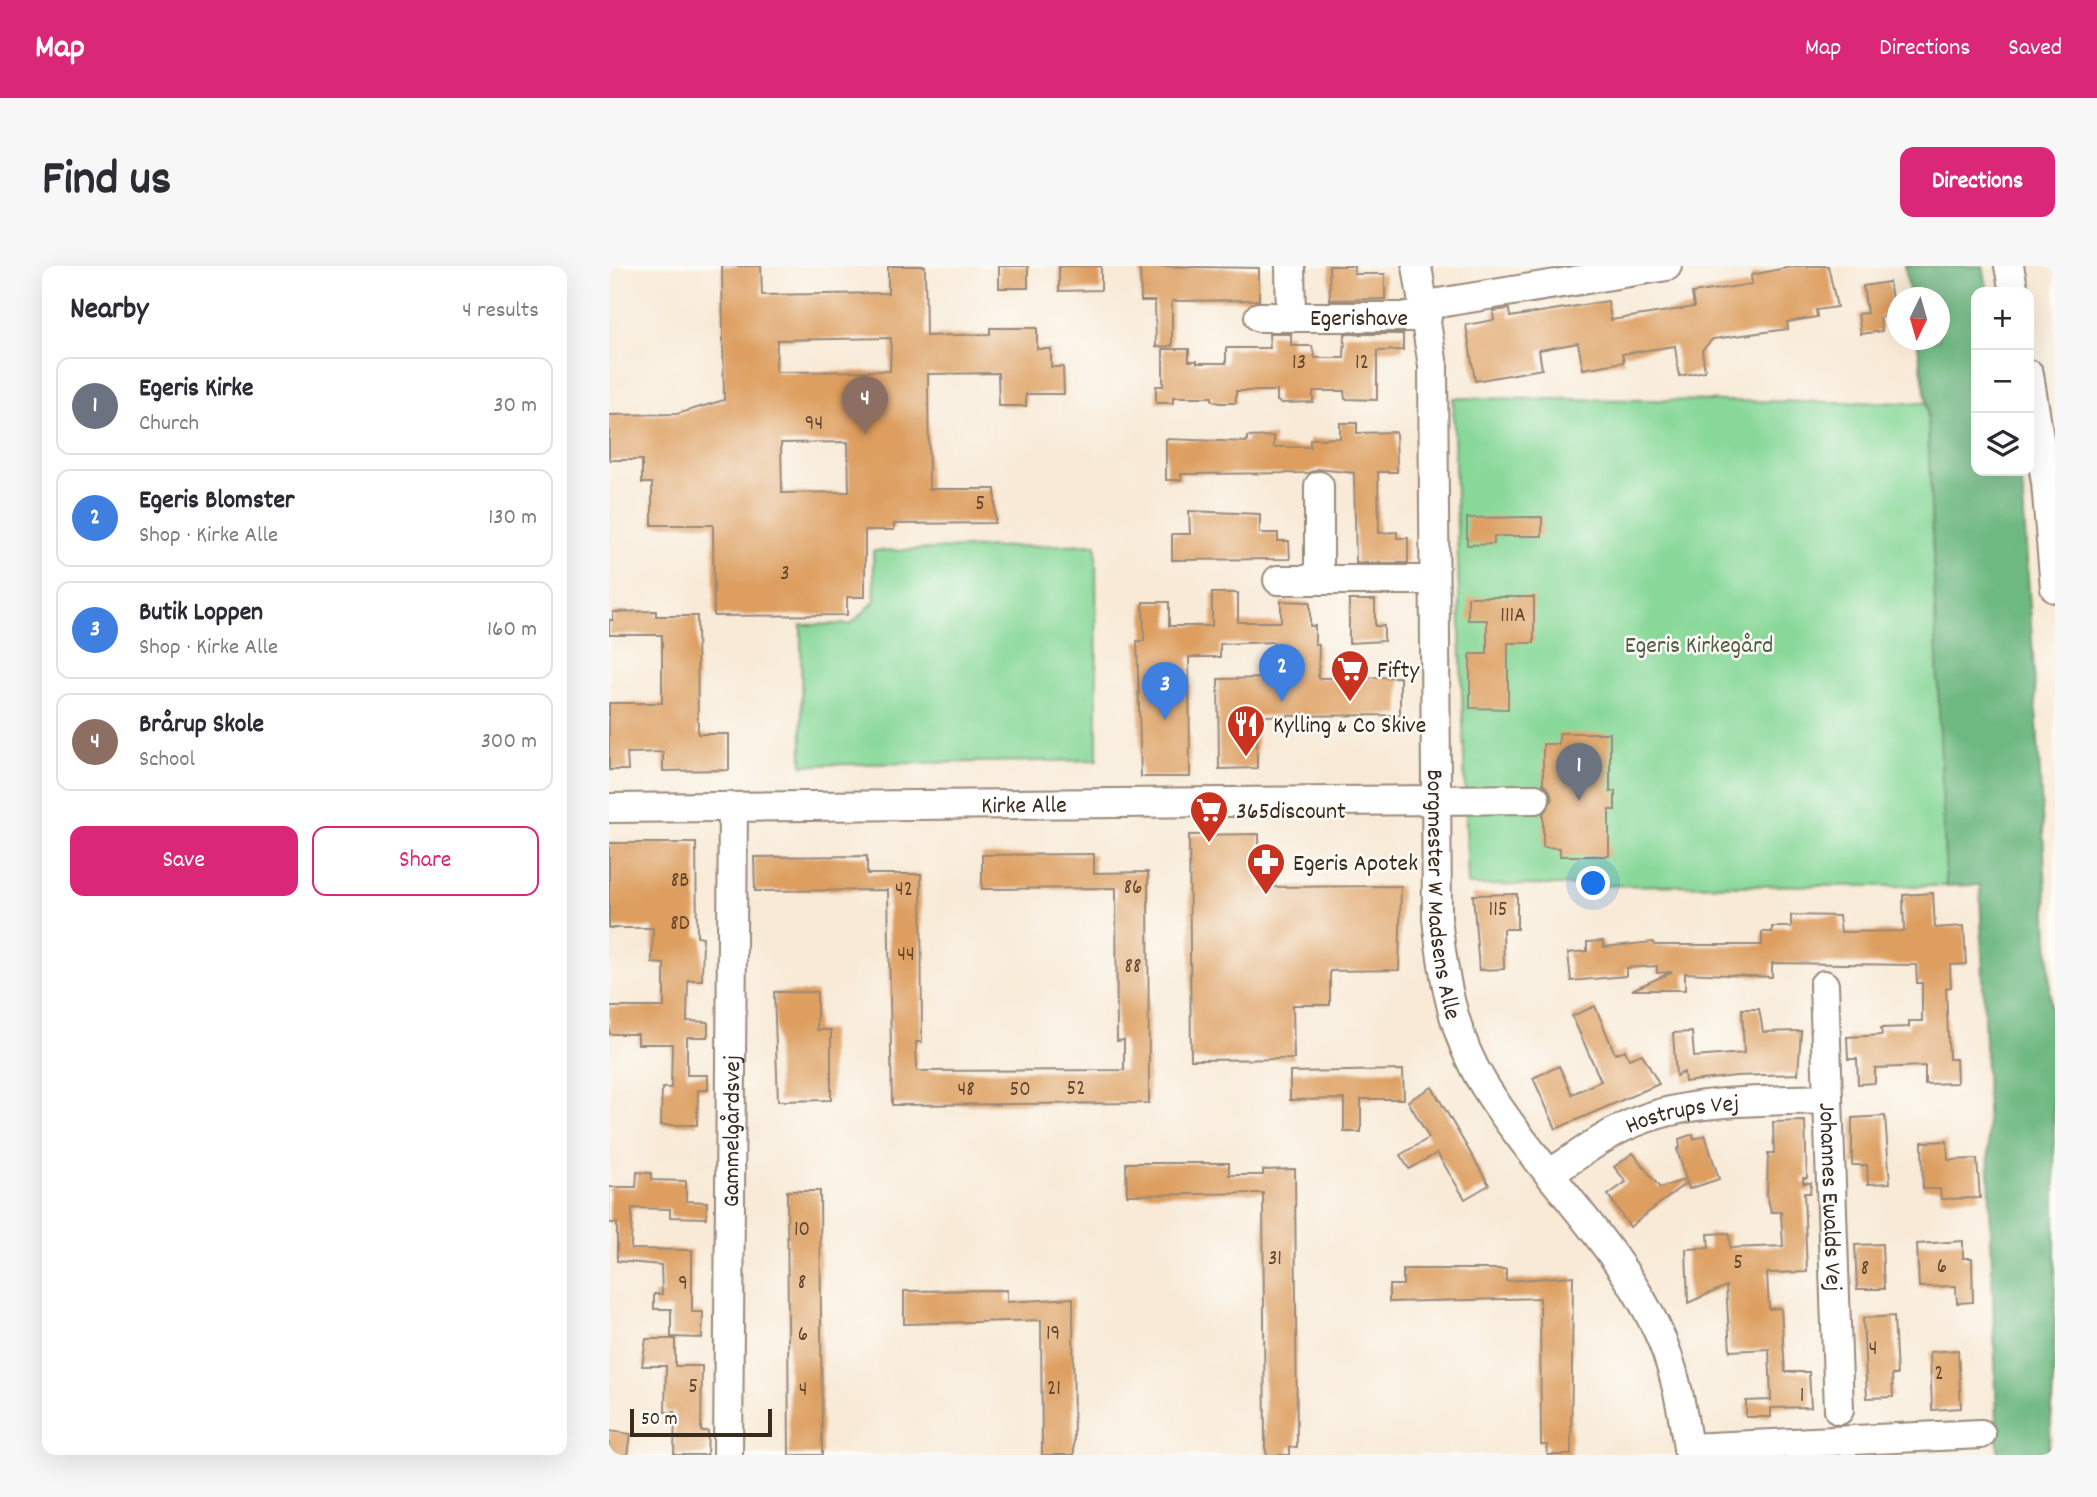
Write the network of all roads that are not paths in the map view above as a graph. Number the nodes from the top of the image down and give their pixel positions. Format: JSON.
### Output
{"nodes":[{"id":1,"x":1290,"y":266,"type":"edge"},
{"id":2,"x":1417,"y":266,"type":"edge"},
{"id":3,"x":1667,"y":266,"type":"edge"},
{"id":4,"x":2009,"y":266,"type":"edge"},
{"id":5,"x":2013,"y":287,"type":"edge"},
{"id":6,"x":1426,"y":311,"type":"junction"},
{"id":7,"x":1259,"y":317,"type":"dead end"},
{"id":8,"x":1291,"y":317,"type":"junction"},
{"id":9,"x":2034,"y":405,"type":"edge"},
{"id":10,"x":1319,"y":486,"type":"dead end"},
{"id":11,"x":1278,"y":580,"type":"dead end"},
{"id":12,"x":1319,"y":580,"type":"junction"},
{"id":13,"x":1434,"y":580,"type":"junction"},
{"id":14,"x":2055,"y":588,"type":"edge"},
{"id":15,"x":1535,"y":799,"type":"dead end"},
{"id":16,"x":1437,"y":802,"type":"junction"},
{"id":17,"x":733,"y":807,"type":"junction"},
{"id":18,"x":609,"y":808,"type":"edge"},
{"id":19,"x":1824,"y":985,"type":"dead end"},
{"id":20,"x":1828,"y":1099,"type":"junction"},
{"id":21,"x":1549,"y":1174,"type":"junction"},
{"id":22,"x":1839,"y":1410,"type":"dead end"},
{"id":23,"x":1981,"y":1434,"type":"dead end"},
{"id":24,"x":1689,"y":1451,"type":"edge"},
{"id":25,"x":728,"y":1455,"type":"edge"}],
"edges":[{"from":1,"to":8,"type":"street","name":"Egerishave"},
{"from":2,"to":6,"type":"street","name":"Borgmester W Madsens Alle"},
{"from":3,"to":6,"type":"street","name":"Egerishave"},
{"from":4,"to":5,"type":"street"},
{"from":6,"to":8,"type":"street","name":"Egerishave"},
{"from":6,"to":13,"type":"street","name":"Borgmester W Madsens Alle"},
{"from":7,"to":8,"type":"street","name":"Egerishave"},
{"from":9,"to":14,"type":"street"},
{"from":10,"to":12,"type":"street"},
{"from":11,"to":12,"type":"street"},
{"from":12,"to":13,"type":"street"},
{"from":13,"to":16,"type":"street","name":"Borgmester W Madsens Alle"},
{"from":15,"to":16,"type":"street","name":"Kirke Alle"},
{"from":16,"to":17,"type":"street","name":"Kirke Alle"},
{"from":16,"to":21,"type":"street","name":"Borgmester W Madsens Alle"},
{"from":17,"to":18,"type":"street","name":"Kirke Alle"},
{"from":17,"to":25,"type":"street","name":"Gammelgårdsvej"},
{"from":19,"to":20,"type":"street","name":"Johannes Ewalds Vej"},
{"from":20,"to":21,"type":"street","name":"Hostrups Vej"},
{"from":20,"to":22,"type":"street","name":"Johannes Ewalds Vej"},
{"from":21,"to":24,"type":"street","name":"Borgmester W Madsens Alle"},
{"from":23,"to":24,"type":"street"}]}
